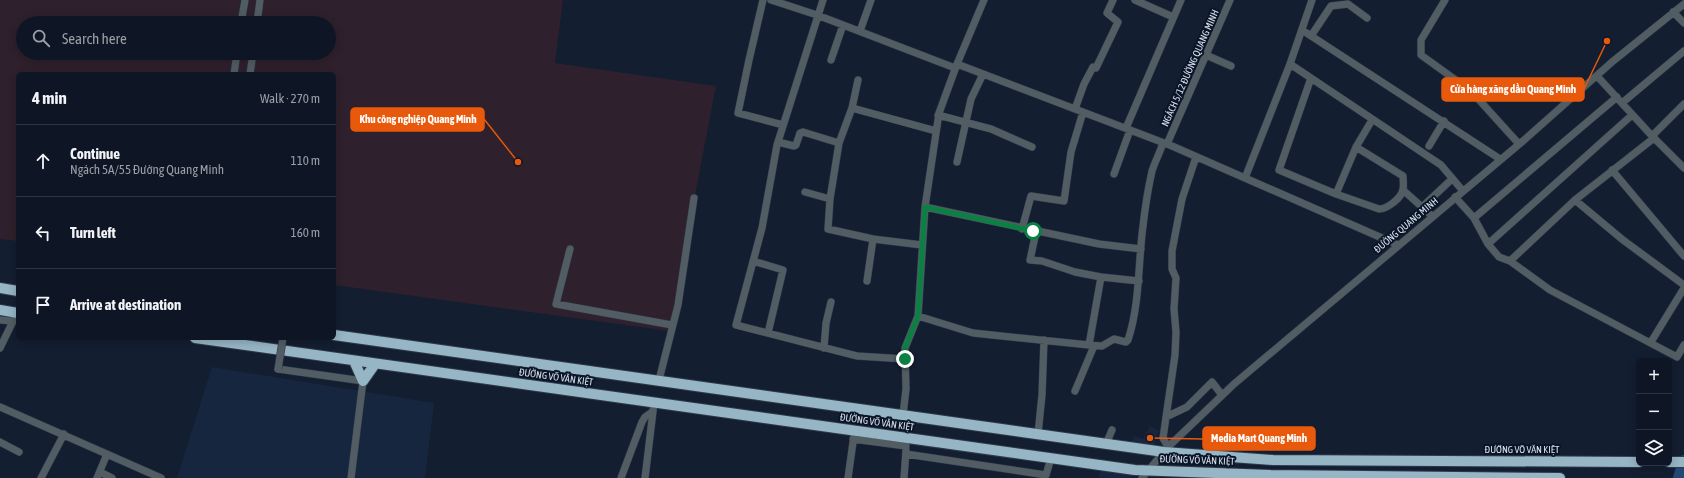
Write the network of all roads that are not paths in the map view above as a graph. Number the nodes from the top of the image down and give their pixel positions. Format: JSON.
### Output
{"nodes":[{"id":1,"x":244,"y":0,"type":"edge"},
{"id":2,"x":260,"y":0,"type":"edge"},
{"id":3,"x":763,"y":0,"type":"edge"},
{"id":4,"x":771,"y":0,"type":"edge"},
{"id":5,"x":823,"y":0,"type":"edge"},
{"id":6,"x":871,"y":0,"type":"edge"},
{"id":7,"x":984,"y":0,"type":"edge"},
{"id":8,"x":1113,"y":0,"type":"edge"},
{"id":9,"x":1135,"y":0,"type":"edge"},
{"id":10,"x":1181,"y":0,"type":"edge"},
{"id":11,"x":1230,"y":0,"type":"edge"},
{"id":12,"x":1312,"y":0,"type":"edge"},
{"id":13,"x":1445,"y":0,"type":"edge"},
{"id":14,"x":1684,"y":4,"type":"edge"},
{"id":15,"x":1673,"y":12,"type":"junction"},
{"id":16,"x":817,"y":15,"type":"junction"},
{"id":17,"x":242,"y":16,"type":"edge"},
{"id":18,"x":258,"y":16,"type":"edge"},
{"id":19,"x":1173,"y":17,"type":"junction"},
{"id":20,"x":1367,"y":18,"type":"dead end"},
{"id":21,"x":1684,"y":24,"type":"edge"},
{"id":22,"x":843,"y":25,"type":"junction"},
{"id":23,"x":1302,"y":30,"type":"junction"},
{"id":24,"x":860,"y":31,"type":"junction"},
{"id":25,"x":1311,"y":36,"type":"junction"},
{"id":26,"x":1684,"y":51,"type":"edge"},
{"id":27,"x":1206,"y":55,"type":"junction"},
{"id":28,"x":236,"y":60,"type":"edge"},
{"id":29,"x":252,"y":60,"type":"edge"},
{"id":30,"x":831,"y":60,"type":"dead end"},
{"id":31,"x":1290,"y":64,"type":"junction"},
{"id":32,"x":956,"y":66,"type":"junction"},
{"id":33,"x":1231,"y":66,"type":"dead end"},
{"id":34,"x":234,"y":72,"type":"edge"},
{"id":35,"x":250,"y":72,"type":"edge"},
{"id":36,"x":982,"y":74,"type":"junction"},
{"id":37,"x":1597,"y":76,"type":"junction"},
{"id":38,"x":1311,"y":78,"type":"junction"},
{"id":39,"x":858,"y":80,"type":"dead end"},
{"id":40,"x":1617,"y":97,"type":"junction"},
{"id":41,"x":1622,"y":103,"type":"junction"},
{"id":42,"x":1684,"y":104,"type":"edge"},
{"id":43,"x":852,"y":108,"type":"junction"},
{"id":44,"x":1075,"y":109,"type":"junction"},
{"id":45,"x":1083,"y":112,"type":"junction"},
{"id":46,"x":938,"y":114,"type":"junction"},
{"id":47,"x":1632,"y":115,"type":"junction"},
{"id":48,"x":1372,"y":120,"type":"junction"},
{"id":49,"x":965,"y":121,"type":"junction"},
{"id":50,"x":1444,"y":121,"type":"junction"},
{"id":51,"x":783,"y":125,"type":"junction"},
{"id":52,"x":1128,"y":129,"type":"junction"},
{"id":53,"x":936,"y":131,"type":"junction"},
{"id":54,"x":1653,"y":137,"type":"junction"},
{"id":55,"x":778,"y":142,"type":"junction"},
{"id":56,"x":839,"y":143,"type":"junction"},
{"id":57,"x":1165,"y":144,"type":"junction"},
{"id":58,"x":1519,"y":144,"type":"junction"},
{"id":59,"x":1430,"y":146,"type":"dead end"},
{"id":60,"x":1356,"y":147,"type":"junction"},
{"id":61,"x":1032,"y":148,"type":"dead end"},
{"id":62,"x":1196,"y":157,"type":"junction"},
{"id":63,"x":1500,"y":159,"type":"junction"},
{"id":64,"x":957,"y":162,"type":"dead end"},
{"id":65,"x":1684,"y":168,"type":"edge"},
{"id":66,"x":1612,"y":170,"type":"junction"},
{"id":67,"x":1114,"y":174,"type":"dead end"},
{"id":68,"x":1246,"y":178,"type":"junction"},
{"id":69,"x":1452,"y":179,"type":"junction"},
{"id":70,"x":1403,"y":190,"type":"junction"},
{"id":71,"x":1463,"y":191,"type":"junction"},
{"id":72,"x":805,"y":192,"type":"dead end"},
{"id":73,"x":1336,"y":194,"type":"junction"},
{"id":74,"x":1455,"y":197,"type":"junction"},
{"id":75,"x":694,"y":198,"type":"dead end"},
{"id":76,"x":830,"y":198,"type":"junction"},
{"id":77,"x":1575,"y":200,"type":"junction"},
{"id":78,"x":925,"y":207,"type":"junction"},
{"id":79,"x":1422,"y":207,"type":"junction"},
{"id":80,"x":1432,"y":216,"type":"junction"},
{"id":81,"x":1474,"y":218,"type":"junction"},
{"id":82,"x":1022,"y":229,"type":"junction"},
{"id":83,"x":1036,"y":232,"type":"junction"},
{"id":84,"x":873,"y":239,"type":"junction"},
{"id":85,"x":1488,"y":244,"type":"junction"},
{"id":86,"x":922,"y":245,"type":"junction"},
{"id":87,"x":1398,"y":245,"type":"junction"},
{"id":88,"x":570,"y":249,"type":"dead end"},
{"id":89,"x":1141,"y":249,"type":"junction"},
{"id":90,"x":1684,"y":256,"type":"edge"},
{"id":91,"x":753,"y":261,"type":"junction"},
{"id":92,"x":1510,"y":261,"type":"junction"},
{"id":93,"x":1101,"y":277,"type":"junction"},
{"id":94,"x":867,"y":281,"type":"dead end"},
{"id":95,"x":1139,"y":281,"type":"junction"},
{"id":96,"x":1684,"y":284,"type":"edge"},
{"id":97,"x":0,"y":288,"type":"edge"},
{"id":98,"x":1684,"y":288,"type":"edge"},
{"id":99,"x":16,"y":291,"type":"edge"},
{"id":100,"x":1676,"y":300,"type":"junction"},
{"id":101,"x":831,"y":302,"type":"dead end"},
{"id":102,"x":1684,"y":304,"type":"edge"},
{"id":103,"x":0,"y":310,"type":"edge"},
{"id":104,"x":16,"y":316,"type":"edge"},
{"id":105,"x":918,"y":316,"type":"junction"},
{"id":106,"x":0,"y":320,"type":"edge"},
{"id":107,"x":672,"y":325,"type":"junction"},
{"id":108,"x":768,"y":334,"type":"junction"},
{"id":109,"x":336,"y":335,"type":"edge"},
{"id":110,"x":220,"y":340,"type":"edge"},
{"id":111,"x":283,"y":340,"type":"edge"},
{"id":112,"x":1044,"y":340,"type":"junction"},
{"id":113,"x":1651,"y":342,"type":"junction"},
{"id":114,"x":1091,"y":345,"type":"junction"},
{"id":115,"x":1684,"y":345,"type":"edge"},
{"id":116,"x":0,"y":348,"type":"edge"},
{"id":117,"x":824,"y":348,"type":"junction"},
{"id":118,"x":905,"y":359,"type":"junction"},
{"id":119,"x":355,"y":364,"type":"junction"},
{"id":120,"x":374,"y":367,"type":"junction"},
{"id":121,"x":659,"y":380,"type":"junction"},
{"id":122,"x":363,"y":381,"type":"junction"},
{"id":123,"x":1075,"y":391,"type":"dead end"},
{"id":124,"x":1222,"y":395,"type":"junction"},
{"id":125,"x":0,"y":407,"type":"edge"},
{"id":126,"x":653,"y":407,"type":"junction"},
{"id":127,"x":903,"y":415,"type":"junction"},
{"id":128,"x":1166,"y":417,"type":"junction"},
{"id":129,"x":1112,"y":430,"type":"dead end"},
{"id":130,"x":64,"y":434,"type":"junction"},
{"id":131,"x":1038,"y":434,"type":"junction"},
{"id":132,"x":854,"y":435,"type":"junction"},
{"id":133,"x":0,"y":442,"type":"edge"},
{"id":134,"x":906,"y":442,"type":"junction"},
{"id":135,"x":1106,"y":444,"type":"junction"},
{"id":136,"x":1166,"y":450,"type":"junction"},
{"id":137,"x":19,"y":452,"type":"dead end"},
{"id":138,"x":107,"y":454,"type":"junction"},
{"id":139,"x":906,"y":454,"type":"junction"},
{"id":140,"x":1051,"y":458,"type":"junction"},
{"id":141,"x":1636,"y":462,"type":"edge"},
{"id":142,"x":1672,"y":462,"type":"edge"},
{"id":143,"x":1684,"y":462,"type":"edge"},
{"id":144,"x":1146,"y":474,"type":"edge"},
{"id":145,"x":98,"y":475,"type":"edge"},
{"id":146,"x":41,"y":478,"type":"edge"},
{"id":147,"x":112,"y":478,"type":"edge"},
{"id":148,"x":161,"y":478,"type":"edge"},
{"id":149,"x":351,"y":478,"type":"edge"},
{"id":150,"x":622,"y":478,"type":"edge"},
{"id":151,"x":646,"y":478,"type":"edge"},
{"id":152,"x":848,"y":478,"type":"edge"},
{"id":153,"x":904,"y":478,"type":"edge"},
{"id":154,"x":1560,"y":478,"type":"edge"}],
"edges":[{"from":1,"to":17,"type":"street"},
{"from":2,"to":18,"type":"street"},
{"from":3,"to":51,"type":"street"},
{"from":4,"to":16,"type":"street"},
{"from":5,"to":16,"type":"street"},
{"from":6,"to":24,"type":"street"},
{"from":7,"to":32,"type":"street"},
{"from":8,"to":44,"type":"street"},
{"from":9,"to":19,"type":"street"},
{"from":10,"to":19,"type":"street"},
{"from":11,"to":27,"type":"street","name":"NGÁCH 5/12 ĐƯỜNG QUANG MINH"},
{"from":12,"to":23,"type":"street"},
{"from":13,"to":58,"type":"street"},
{"from":14,"to":15,"type":"street","name":"ĐƯỜNG QUANG MINH"},
{"from":15,"to":21,"type":"street"},
{"from":15,"to":37,"type":"street","name":"ĐƯỜNG QUANG MINH"},
{"from":16,"to":22,"type":"street"},
{"from":16,"to":51,"type":"street"},
{"from":19,"to":52,"type":"street"},
{"from":20,"to":25,"type":"street"},
{"from":22,"to":24,"type":"street"},
{"from":22,"to":30,"type":"street"},
{"from":23,"to":25,"type":"street"},
{"from":23,"to":31,"type":"street"},
{"from":24,"to":32,"type":"street"},
{"from":25,"to":50,"type":"street"},
{"from":26,"to":41,"type":"street"},
{"from":27,"to":33,"type":"street"},
{"from":27,"to":57,"type":"street","name":"NGÁCH 5/12 ĐƯỜNG QUANG MINH"},
{"from":28,"to":34,"type":"street"},
{"from":29,"to":35,"type":"street"},
{"from":31,"to":38,"type":"street"},
{"from":31,"to":68,"type":"street"},
{"from":32,"to":36,"type":"street"},
{"from":32,"to":46,"type":"street"},
{"from":36,"to":44,"type":"street"},
{"from":36,"to":49,"type":"street"},
{"from":37,"to":40,"type":"street"},
{"from":37,"to":58,"type":"street","name":"ĐƯỜNG QUANG MINH"},
{"from":38,"to":48,"type":"street"},
{"from":38,"to":73,"type":"street"},
{"from":39,"to":43,"type":"street"},
{"from":40,"to":41,"type":"street"},
{"from":40,"to":81,"type":"street"},
{"from":41,"to":47,"type":"street"},
{"from":42,"to":54,"type":"street"},
{"from":43,"to":53,"type":"street"},
{"from":43,"to":56,"type":"street"},
{"from":44,"to":45,"type":"street"},
{"from":45,"to":52,"type":"street"},
{"from":45,"to":82,"type":"street"},
{"from":46,"to":49,"type":"street"},
{"from":46,"to":53,"type":"street"},
{"from":47,"to":54,"type":"street"},
{"from":47,"to":85,"type":"street"},
{"from":48,"to":60,"type":"street"},
{"from":48,"to":69,"type":"street"},
{"from":49,"to":61,"type":"street"},
{"from":49,"to":64,"type":"street"},
{"from":50,"to":59,"type":"street"},
{"from":50,"to":63,"type":"street"},
{"from":51,"to":55,"type":"street"},
{"from":52,"to":57,"type":"street"},
{"from":52,"to":67,"type":"street"},
{"from":53,"to":78,"type":"street"},
{"from":54,"to":65,"type":"street"},
{"from":54,"to":66,"type":"street"},
{"from":55,"to":56,"type":"street"},
{"from":55,"to":91,"type":"street"},
{"from":56,"to":76,"type":"street"},
{"from":57,"to":62,"type":"street"},
{"from":57,"to":89,"type":"street","name":"NGÁCH 5/12 ĐƯỜNG QUANG MINH"},
{"from":58,"to":63,"type":"street","name":"ĐƯỜNG QUANG MINH"},
{"from":60,"to":70,"type":"street"},
{"from":60,"to":73,"type":"street"},
{"from":62,"to":68,"type":"street"},
{"from":62,"to":128,"type":"street"},
{"from":63,"to":71,"type":"street","name":"ĐƯỜNG QUANG MINH"},
{"from":66,"to":77,"type":"street"},
{"from":66,"to":90,"type":"street"},
{"from":68,"to":87,"type":"street"},
{"from":69,"to":71,"type":"street"},
{"from":69,"to":79,"type":"street"},
{"from":70,"to":73,"type":"street"},
{"from":70,"to":79,"type":"street"},
{"from":71,"to":74,"type":"street","name":"ĐƯỜNG QUANG MINH"},
{"from":72,"to":76,"type":"street"},
{"from":74,"to":80,"type":"street","name":"ĐƯỜNG QUANG MINH"},
{"from":74,"to":81,"type":"street"},
{"from":75,"to":107,"type":"street"},
{"from":76,"to":84,"type":"street"},
{"from":77,"to":92,"type":"street"},
{"from":77,"to":96,"type":"street"},
{"from":78,"to":82,"type":"street"},
{"from":78,"to":86,"type":"street"},
{"from":79,"to":80,"type":"street"},
{"from":80,"to":87,"type":"street","name":"ĐƯỜNG QUANG MINH"},
{"from":81,"to":85,"type":"street"},
{"from":82,"to":83,"type":"street"},
{"from":83,"to":89,"type":"street"},
{"from":83,"to":93,"type":"street"},
{"from":84,"to":86,"type":"street"},
{"from":84,"to":94,"type":"street"},
{"from":85,"to":92,"type":"street"},
{"from":86,"to":105,"type":"street"},
{"from":87,"to":124,"type":"street","name":"ĐƯỜNG QUANG MINH"},
{"from":88,"to":107,"type":"street"},
{"from":89,"to":95,"type":"street","name":"NGÁCH 5/12 ĐƯỜNG QUANG MINH"},
{"from":91,"to":108,"type":"street"},
{"from":91,"to":108,"type":"street"},
{"from":92,"to":113,"type":"street"},
{"from":93,"to":95,"type":"street"},
{"from":93,"to":114,"type":"street"},
{"from":95,"to":114,"type":"street","name":"NGÁCH 5/12 ĐƯỜNG QUANG MINH"},
{"from":97,"to":99,"type":"highway"},
{"from":98,"to":100,"type":"street"},
{"from":100,"to":102,"type":"street"},
{"from":100,"to":113,"type":"street"},
{"from":101,"to":117,"type":"street"},
{"from":103,"to":104,"type":"highway"},
{"from":104,"to":106,"type":"street"},
{"from":104,"to":116,"type":"street"},
{"from":105,"to":112,"type":"street"},
{"from":105,"to":118,"type":"street"},
{"from":107,"to":121,"type":"street"},
{"from":108,"to":117,"type":"street"},
{"from":109,"to":121,"type":"highway","name":"ĐƯỜNG VÕ VĂN KIỆT"},
{"from":110,"to":119,"type":"highway","name":"ĐƯỜNG VÕ VĂN KIỆT"},
{"from":111,"to":122,"type":"street","bridge":true},
{"from":112,"to":114,"type":"street"},
{"from":112,"to":131,"type":"street"},
{"from":113,"to":115,"type":"street"},
{"from":114,"to":123,"type":"street"},
{"from":117,"to":118,"type":"street"},
{"from":118,"to":127,"type":"street"},
{"from":119,"to":120,"type":"highway","name":"ĐƯỜNG VÕ VĂN KIỆT"},
{"from":119,"to":122,"type":"highway"},
{"from":120,"to":122,"type":"highway"},
{"from":120,"to":126,"type":"highway","name":"ĐƯỜNG VÕ VĂN KIỆT"},
{"from":121,"to":127,"type":"highway","name":"ĐƯỜNG VÕ VĂN KIỆT"},
{"from":122,"to":149,"type":"street"},
{"from":124,"to":128,"type":"street"},
{"from":124,"to":136,"type":"street","name":"ĐƯỜNG QUANG MINH"},
{"from":125,"to":130,"type":"street"},
{"from":126,"to":132,"type":"highway","name":"ĐƯỜNG VÕ VĂN KIỆT"},
{"from":126,"to":150,"type":"street"},
{"from":126,"to":151,"type":"street"},
{"from":127,"to":131,"type":"highway","name":"ĐƯỜNG VÕ VĂN KIỆT"},
{"from":128,"to":136,"type":"street"},
{"from":129,"to":135,"type":"street"},
{"from":130,"to":138,"type":"street"},
{"from":130,"to":146,"type":"street"},
{"from":131,"to":135,"type":"highway","name":"ĐƯỜNG VÕ VĂN KIỆT"},
{"from":132,"to":134,"type":"highway","name":"ĐƯỜNG VÕ VĂN KIỆT"},
{"from":132,"to":152,"type":"street"},
{"from":133,"to":137,"type":"street"},
{"from":134,"to":139,"type":"street"},
{"from":134,"to":140,"type":"highway","name":"ĐƯỜNG VÕ VĂN KIỆT"},
{"from":135,"to":136,"type":"highway","name":"ĐƯỜNG VÕ VĂN KIỆT"},
{"from":136,"to":141,"type":"highway","name":"ĐƯỜNG VÕ VĂN KIỆT"},
{"from":136,"to":144,"type":"street","name":"ĐƯỜNG QUANG MINH"},
{"from":138,"to":145,"type":"street"},
{"from":138,"to":148,"type":"street"},
{"from":139,"to":140,"type":"street"},
{"from":139,"to":153,"type":"street"},
{"from":140,"to":144,"type":"highway","name":"ĐƯỜNG VÕ VĂN KIỆT"},
{"from":142,"to":143,"type":"highway"},
{"from":144,"to":154,"type":"highway","name":"ĐƯỜNG VÕ VĂN KIỆT"},
{"from":145,"to":147,"type":"street"}]}
